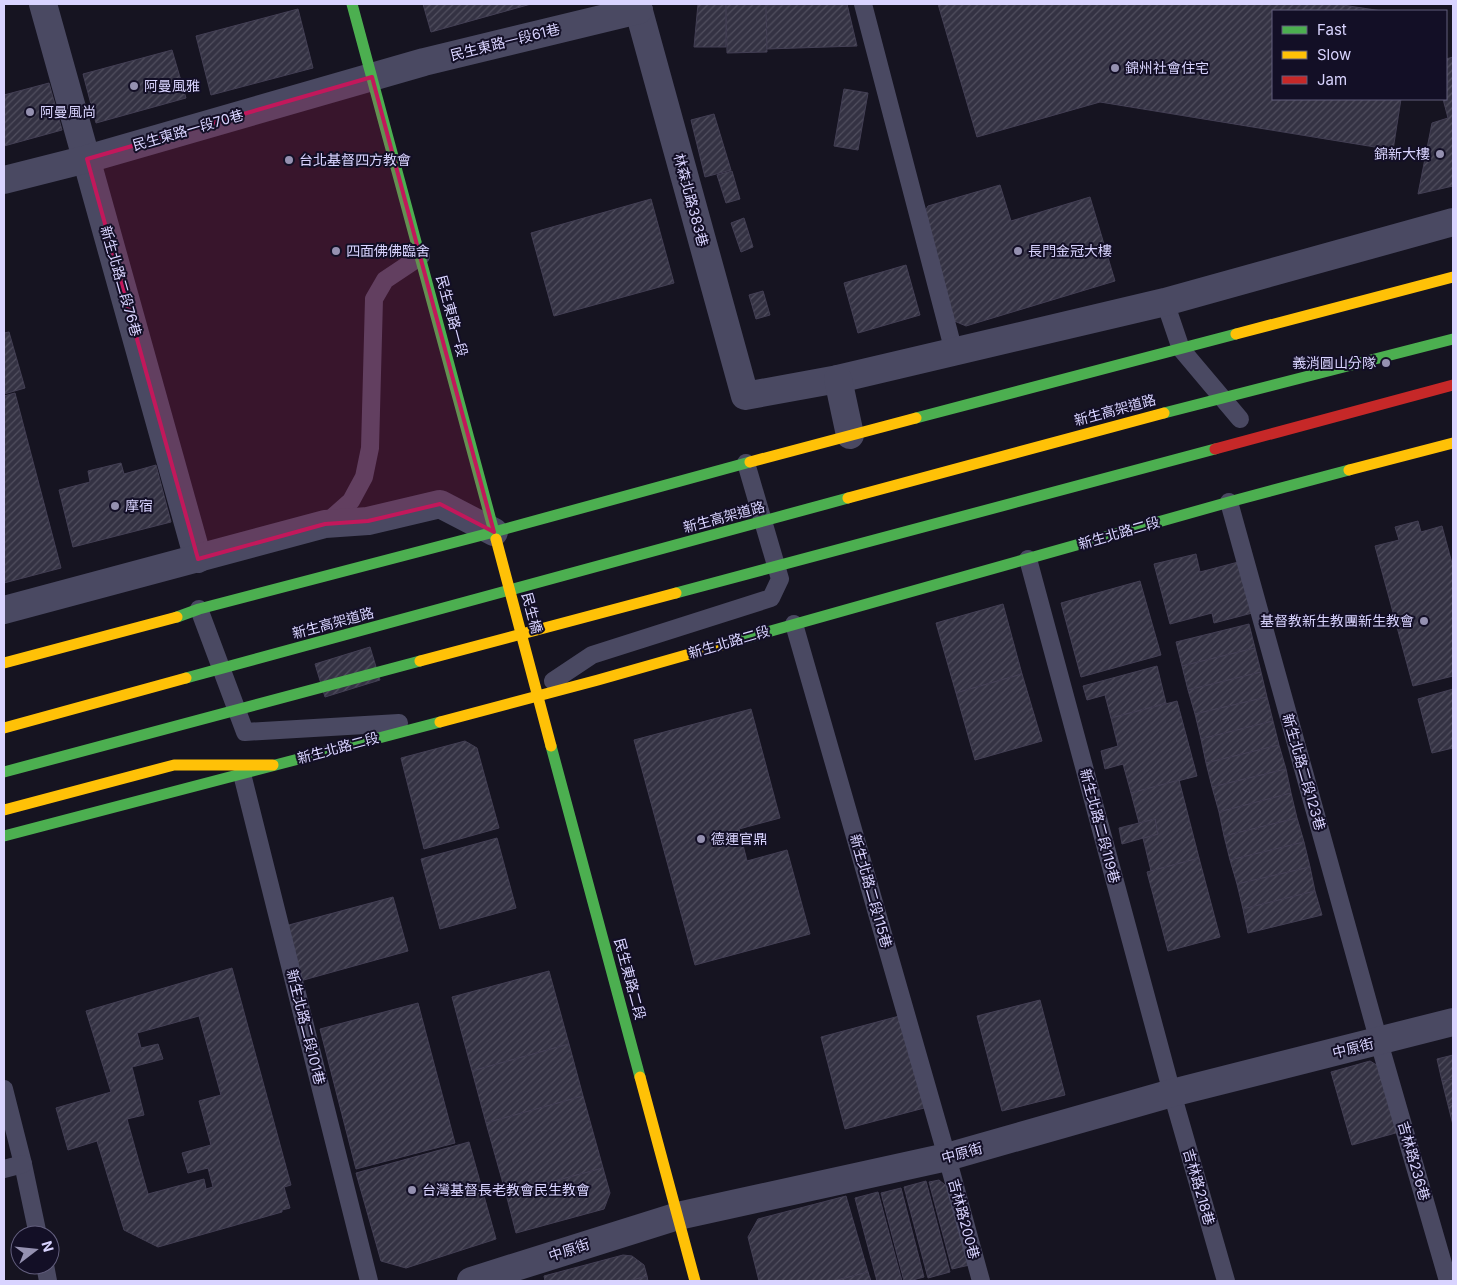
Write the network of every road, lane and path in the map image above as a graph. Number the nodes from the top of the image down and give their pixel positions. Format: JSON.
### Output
{"nodes":[{"id":1,"x":44,"y":4,"type":"edge"},
{"id":2,"x":352,"y":4,"type":"edge"},
{"id":3,"x":863,"y":4,"type":"edge"},
{"id":4,"x":638,"y":7,"type":"edge"},
{"id":5,"x":372,"y":77,"type":"junction"},
{"id":6,"x":87,"y":159,"type":"junction"},
{"id":7,"x":4,"y":180,"type":"edge"},
{"id":8,"x":1453,"y":222,"type":"edge"},
{"id":9,"x":420,"y":256,"type":"junction"},
{"id":10,"x":1453,"y":277,"type":"edge"},
{"id":11,"x":1165,"y":302,"type":"junction"},
{"id":12,"x":1453,"y":340,"type":"edge"},
{"id":13,"x":1181,"y":349,"type":"junction"},
{"id":14,"x":954,"y":352,"type":"junction"},
{"id":15,"x":838,"y":379,"type":"junction"},
{"id":16,"x":1453,"y":385,"type":"edge"},
{"id":17,"x":1240,"y":419,"type":"dead end"},
{"id":18,"x":850,"y":435,"type":"junction"},
{"id":19,"x":1453,"y":443,"type":"edge"},
{"id":20,"x":746,"y":463,"type":"junction"},
{"id":21,"x":1229,"y":502,"type":"junction"},
{"id":22,"x":325,"y":524,"type":"junction"},
{"id":23,"x":497,"y":541,"type":"junction"},
{"id":24,"x":198,"y":558,"type":"junction"},
{"id":25,"x":1028,"y":559,"type":"junction"},
{"id":26,"x":199,"y":609,"type":"junction"},
{"id":27,"x":4,"y":610,"type":"edge"},
{"id":28,"x":794,"y":624,"type":"junction"},
{"id":29,"x":4,"y":662,"type":"edge"},
{"id":30,"x":217,"y":670,"type":"junction"},
{"id":31,"x":553,"y":681,"type":"dead end"},
{"id":32,"x":537,"y":691,"type":"junction"},
{"id":33,"x":62,"y":700,"type":"dead end"},
{"id":34,"x":438,"y":722,"type":"junction"},
{"id":35,"x":4,"y":728,"type":"edge"},
{"id":36,"x":273,"y":765,"type":"junction"},
{"id":37,"x":4,"y":772,"type":"edge"},
{"id":38,"x":242,"y":774,"type":"junction"},
{"id":39,"x":4,"y":810,"type":"edge"},
{"id":40,"x":4,"y":836,"type":"edge"},
{"id":41,"x":1453,"y":1022,"type":"edge"},
{"id":42,"x":1379,"y":1042,"type":"junction"},
{"id":43,"x":4,"y":1088,"type":"edge"},
{"id":44,"x":1172,"y":1093,"type":"junction"},
{"id":45,"x":947,"y":1158,"type":"junction"},
{"id":46,"x":23,"y":1164,"type":"junction"},
{"id":47,"x":4,"y":1169,"type":"edge"},
{"id":48,"x":678,"y":1216,"type":"junction"},
{"id":49,"x":36,"y":1225,"type":"edge"},
{"id":50,"x":369,"y":1281,"type":"edge"},
{"id":51,"x":471,"y":1281,"type":"edge"},
{"id":52,"x":695,"y":1281,"type":"edge"},
{"id":53,"x":981,"y":1281,"type":"edge"},
{"id":54,"x":1226,"y":1281,"type":"edge"},
{"id":55,"x":1448,"y":1281,"type":"edge"}],
"edges":[{"from":1,"to":6,"type":"street","name":"新生北路二段76巷"},
{"from":2,"to":5,"type":"main road","name":"民生東路一段"},
{"from":3,"to":14,"type":"lane"},
{"from":4,"to":5,"type":"street","name":"民生東路一段61巷"},
{"from":4,"to":15,"type":"street","name":"林森北路383巷"},
{"from":5,"to":6,"type":"street","name":"民生東路一段70巷"},
{"from":5,"to":9,"type":"main road","name":"民生東路一段"},
{"from":6,"to":7,"type":"street","name":"民生東路一段70巷"},
{"from":6,"to":24,"type":"street","name":"新生北路二段76巷"},
{"from":8,"to":11,"type":"street"},
{"from":9,"to":22,"type":"lane"},
{"from":9,"to":23,"type":"main road","name":"民生東路一段"},
{"from":10,"to":13,"type":"main road"},
{"from":11,"to":13,"type":"lane"},
{"from":11,"to":14,"type":"street"},
{"from":12,"to":30,"type":"main road","name":"新生高架道路"},
{"from":13,"to":17,"type":"lane"},
{"from":13,"to":18,"type":"main road"},
{"from":14,"to":15,"type":"street"},
{"from":15,"to":18,"type":"street"},
{"from":16,"to":37,"type":"main road"},
{"from":18,"to":20,"type":"main road"},
{"from":19,"to":21,"type":"main road","name":"新生北路二段"},
{"from":20,"to":23,"type":"main road"},
{"from":20,"to":31,"type":"lane"},
{"from":21,"to":25,"type":"main road","name":"新生北路二段"},
{"from":21,"to":42,"type":"lane","name":"新生北路二段123巷"},
{"from":22,"to":23,"type":"street"},
{"from":22,"to":24,"type":"street"},
{"from":23,"to":26,"type":"main road"},
{"from":23,"to":32,"type":"main road","name":"民生橋"},
{"from":24,"to":27,"type":"street"},
{"from":25,"to":28,"type":"main road","name":"新生北路二段"},
{"from":25,"to":44,"type":"lane","name":"新生北路二段119巷"},
{"from":26,"to":29,"type":"main road"},
{"from":26,"to":34,"type":"lane"},
{"from":28,"to":32,"type":"main road","name":"新生北路二段"},
{"from":28,"to":45,"type":"lane","name":"新生北路二段115巷"},
{"from":30,"to":33,"type":"main road"},
{"from":30,"to":35,"type":"main road","name":"新生高架道路"},
{"from":32,"to":34,"type":"main road","name":"新生北路二段"},
{"from":32,"to":48,"type":"main road","name":"民生東路二段"},
{"from":34,"to":36,"type":"main road","name":"新生北路二段"},
{"from":36,"to":38,"type":"main road","name":"新生北路二段"},
{"from":36,"to":39,"type":"main road"},
{"from":38,"to":40,"type":"main road","name":"新生北路二段"},
{"from":38,"to":50,"type":"lane","name":"新生北路二段101巷"},
{"from":41,"to":42,"type":"street","name":"中原街"},
{"from":42,"to":44,"type":"street","name":"中原街"},
{"from":42,"to":55,"type":"lane","name":"吉林路236巷"},
{"from":43,"to":46,"type":"lane"},
{"from":44,"to":45,"type":"street","name":"中原街"},
{"from":44,"to":54,"type":"lane","name":"吉林路218巷"},
{"from":45,"to":48,"type":"street","name":"中原街"},
{"from":45,"to":53,"type":"lane","name":"吉林路200巷"},
{"from":46,"to":47,"type":"lane"},
{"from":46,"to":49,"type":"lane"},
{"from":48,"to":51,"type":"street","name":"中原街"},
{"from":48,"to":52,"type":"main road","name":"民生東路二段"}]}
